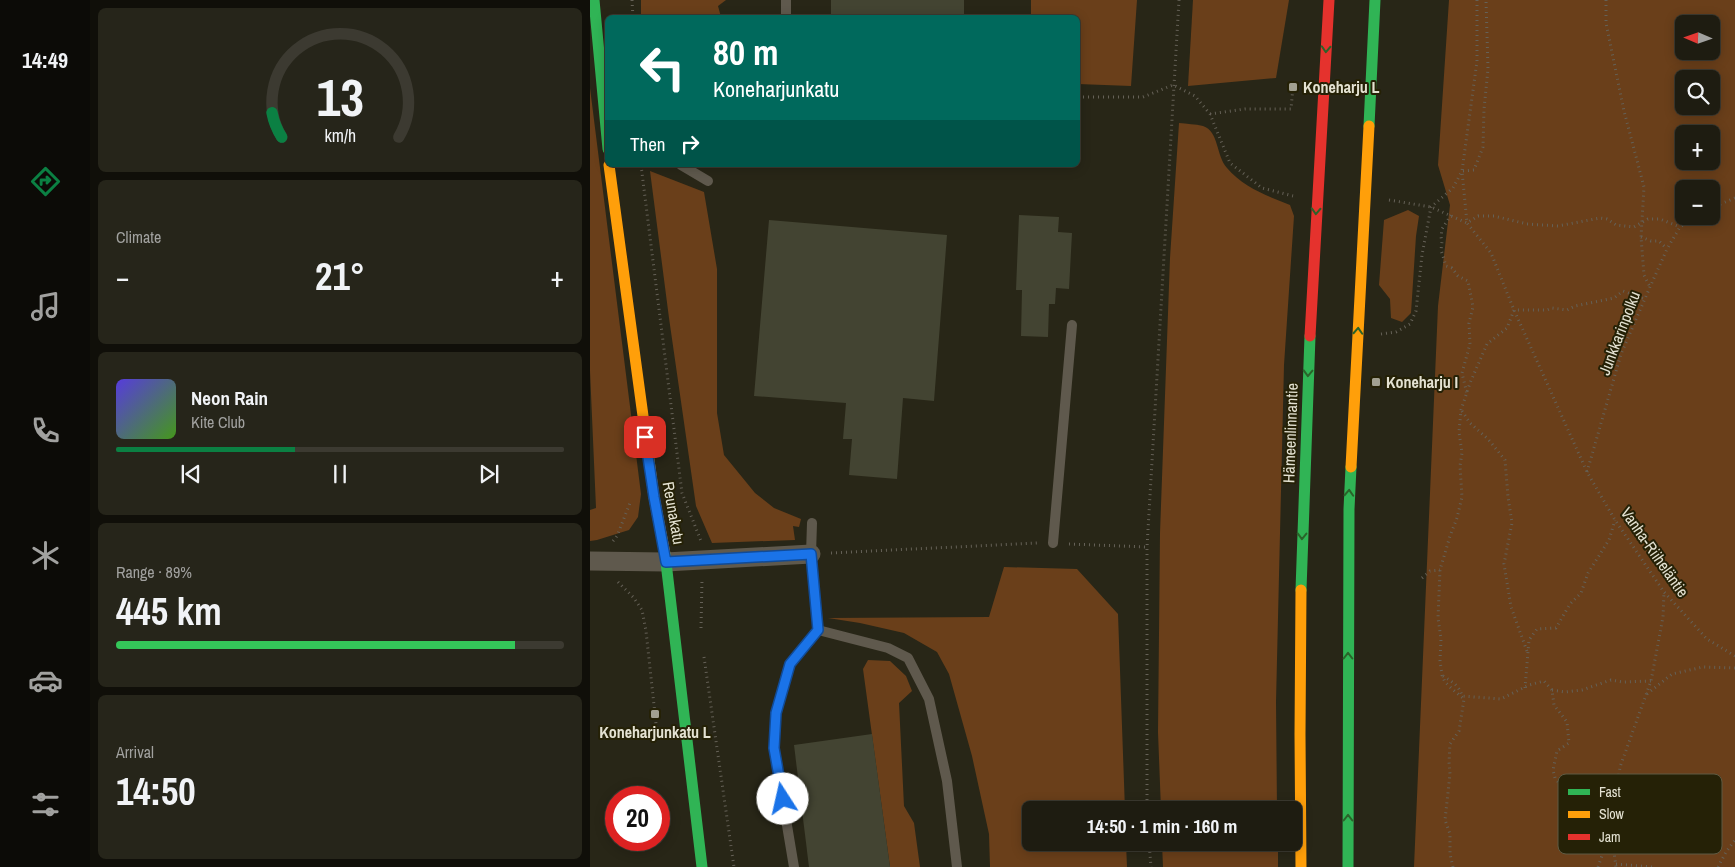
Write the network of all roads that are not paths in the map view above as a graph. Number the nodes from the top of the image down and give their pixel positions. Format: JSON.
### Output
{"nodes":[{"id":1,"x":594,"y":0,"type":"edge"},
{"id":2,"x":786,"y":0,"type":"edge"},
{"id":3,"x":1329,"y":0,"type":"edge"},
{"id":4,"x":1374,"y":0,"type":"edge"},
{"id":5,"x":786,"y":15,"type":"edge"},
{"id":6,"x":605,"y":118,"type":"edge"},
{"id":7,"x":609,"y":167,"type":"edge"},
{"id":8,"x":684,"y":167,"type":"edge"},
{"id":9,"x":708,"y":181,"type":"dead end"},
{"id":10,"x":1072,"y":325,"type":"dead end"},
{"id":11,"x":812,"y":523,"type":"dead end"},
{"id":12,"x":1053,"y":543,"type":"road end"},
{"id":13,"x":811,"y":554,"type":"junction"},
{"id":14,"x":590,"y":561,"type":"edge"},
{"id":15,"x":666,"y":562,"type":"junction"},
{"id":16,"x":818,"y":630,"type":"junction"},
{"id":17,"x":702,"y":867,"type":"edge"},
{"id":18,"x":794,"y":867,"type":"edge"},
{"id":19,"x":957,"y":867,"type":"edge"},
{"id":20,"x":1301,"y":867,"type":"edge"},
{"id":21,"x":1348,"y":867,"type":"edge"}],
"edges":[{"from":1,"to":6,"type":"main road"},
{"from":2,"to":5,"type":"lane"},
{"from":3,"to":20,"type":"main road","name":"Hämeenlinnantie","one_way":true},
{"from":21,"to":4,"type":"main road","one_way":true},
{"from":7,"to":15,"type":"main road","name":"Reunakatu"},
{"from":8,"to":9,"type":"lane"},
{"from":10,"to":12,"type":"lane"},
{"from":11,"to":13,"type":"lane"},
{"from":13,"to":15,"type":"street"},
{"from":13,"to":16,"type":"lane"},
{"from":14,"to":15,"type":"street"},
{"from":15,"to":17,"type":"main road","name":"Reunakatu"},
{"from":16,"to":18,"type":"lane"},
{"from":16,"to":19,"type":"lane"}]}
